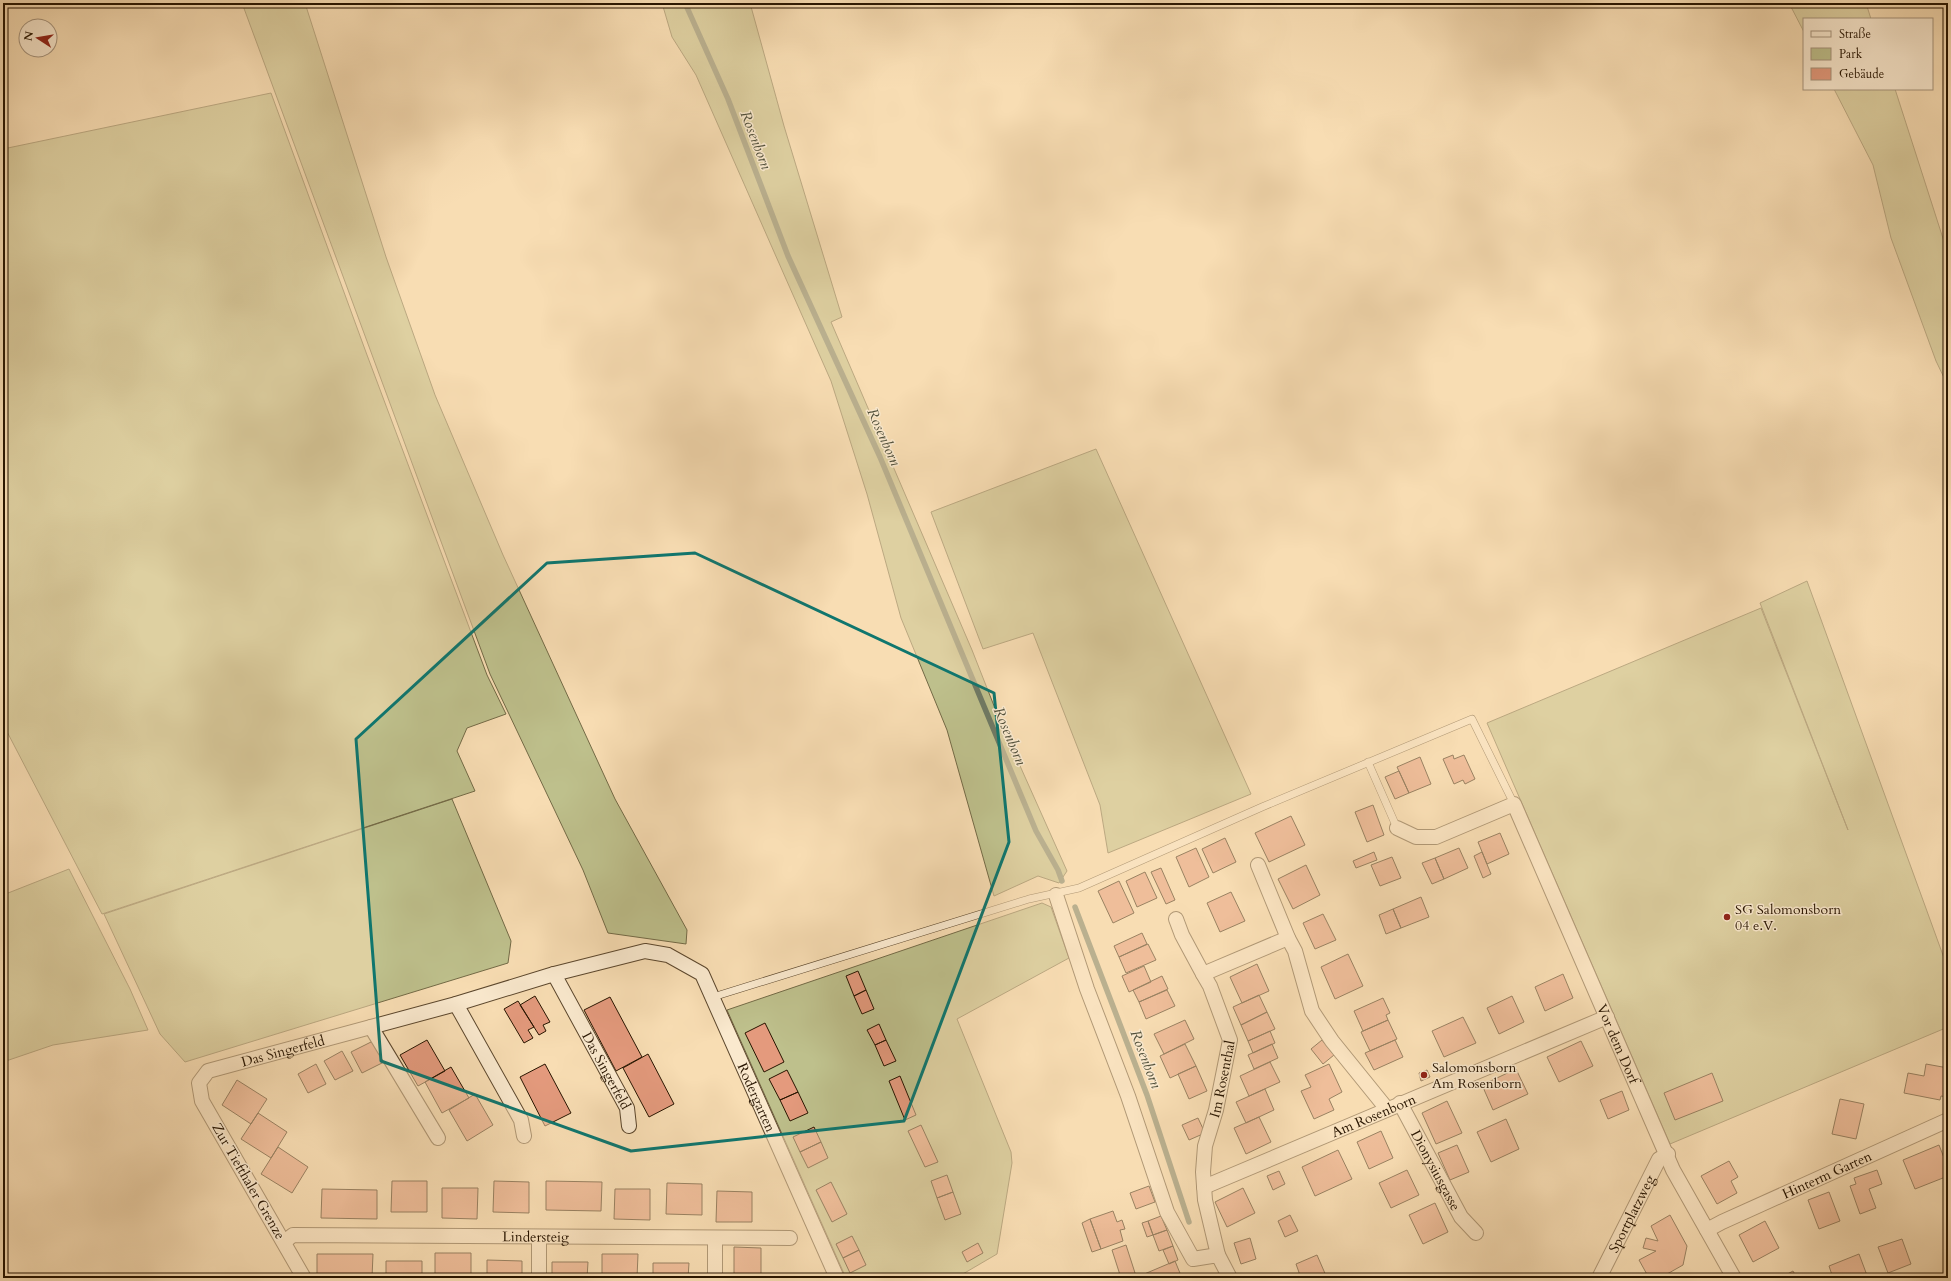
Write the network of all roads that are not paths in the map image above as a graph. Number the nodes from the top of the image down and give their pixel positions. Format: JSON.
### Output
{"nodes":[{"id":1,"x":1368,"y":762,"type":"junction"},
{"id":2,"x":1514,"y":804,"type":"junction"},
{"id":3,"x":1397,"y":828,"type":"joint"},
{"id":4,"x":1258,"y":866,"type":"dead end"},
{"id":5,"x":1056,"y":895,"type":"junction"},
{"id":6,"x":1176,"y":919,"type":"dead end"},
{"id":7,"x":1288,"y":938,"type":"junction"},
{"id":8,"x":645,"y":951,"type":"joint"},
{"id":9,"x":554,"y":974,"type":"junction"},
{"id":10,"x":1203,"y":974,"type":"junction"},
{"id":11,"x":713,"y":997,"type":"junction"},
{"id":12,"x":456,"y":1004,"type":"junction"},
{"id":13,"x":1607,"y":1017,"type":"junction"},
{"id":14,"x":372,"y":1027,"type":"junction"},
{"id":15,"x":199,"y":1083,"type":"joint"},
{"id":16,"x":1400,"y":1103,"type":"junction"},
{"id":17,"x":1387,"y":1109,"type":"junction"},
{"id":18,"x":1948,"y":1120,"type":"edge"},
{"id":19,"x":629,"y":1126,"type":"dead end"},
{"id":20,"x":524,"y":1136,"type":"dead end"},
{"id":21,"x":438,"y":1138,"type":"dead end"},
{"id":22,"x":1668,"y":1154,"type":"junction"},
{"id":23,"x":1204,"y":1187,"type":"junction"},
{"id":24,"x":1707,"y":1230,"type":"junction"},
{"id":25,"x":1476,"y":1233,"type":"dead end"},
{"id":26,"x":539,"y":1237,"type":"junction"},
{"id":27,"x":790,"y":1238,"type":"dead end"},
{"id":28,"x":716,"y":1239,"type":"junction"},
{"id":29,"x":284,"y":1242,"type":"junction"},
{"id":30,"x":1218,"y":1255,"type":"junction"},
{"id":31,"x":304,"y":1278,"type":"edge"},
{"id":32,"x":538,"y":1278,"type":"edge"},
{"id":33,"x":715,"y":1278,"type":"edge"},
{"id":34,"x":837,"y":1278,"type":"edge"},
{"id":35,"x":1230,"y":1278,"type":"edge"},
{"id":36,"x":1599,"y":1278,"type":"edge"},
{"id":37,"x":1734,"y":1278,"type":"edge"}],
"edges":[{"from":1,"to":2,"type":"lane","name":"Vor dem Dorf"},
{"from":1,"to":3,"type":"lane"},
{"from":1,"to":5,"type":"lane"},
{"from":2,"to":3,"type":"street"},
{"from":2,"to":13,"type":"street","name":"Vor dem Dorf"},
{"from":4,"to":7,"type":"street"},
{"from":5,"to":11,"type":"lane"},
{"from":5,"to":30,"type":"street"},
{"from":6,"to":10,"type":"street","name":"Im Rosenthal"},
{"from":7,"to":10,"type":"street"},
{"from":7,"to":17,"type":"street"},
{"from":8,"to":9,"type":"street","name":"Das Singerfeld"},
{"from":8,"to":11,"type":"street","name":"Rodergarten"},
{"from":9,"to":12,"type":"street","name":"Das Singerfeld"},
{"from":9,"to":19,"type":"street","name":"Das Singerfeld"},
{"from":10,"to":23,"type":"street","name":"Im Rosenthal"},
{"from":11,"to":34,"type":"street","name":"Rodergarten"},
{"from":12,"to":14,"type":"street","name":"Das Singerfeld"},
{"from":12,"to":20,"type":"street"},
{"from":13,"to":16,"type":"street","name":"Am Rosenborn"},
{"from":13,"to":22,"type":"street","name":"Vor dem Dorf"},
{"from":14,"to":15,"type":"street","name":"Das Singerfeld"},
{"from":14,"to":21,"type":"street"},
{"from":15,"to":29,"type":"street","name":"Zur Tiefthaler Grenze"},
{"from":16,"to":17,"type":"street","name":"Am Rosenborn"},
{"from":16,"to":25,"type":"street","name":"Dionysiusgasse"},
{"from":17,"to":23,"type":"street","name":"Am Rosenborn"},
{"from":18,"to":24,"type":"street","name":"Hinterm Garten"},
{"from":22,"to":24,"type":"street","name":"Vor dem Dorf"},
{"from":22,"to":36,"type":"street","name":"Sportplatzweg"},
{"from":23,"to":30,"type":"street"},
{"from":24,"to":37,"type":"street","name":"Vor dem Dorf"},
{"from":26,"to":28,"type":"street","name":"Lindersteig"},
{"from":26,"to":29,"type":"street","name":"Lindersteig"},
{"from":26,"to":32,"type":"street"},
{"from":27,"to":28,"type":"street","name":"Lindersteig"},
{"from":28,"to":33,"type":"street"},
{"from":29,"to":31,"type":"street","name":"Zur Tiefthaler Grenze"},
{"from":30,"to":35,"type":"street"}]}
